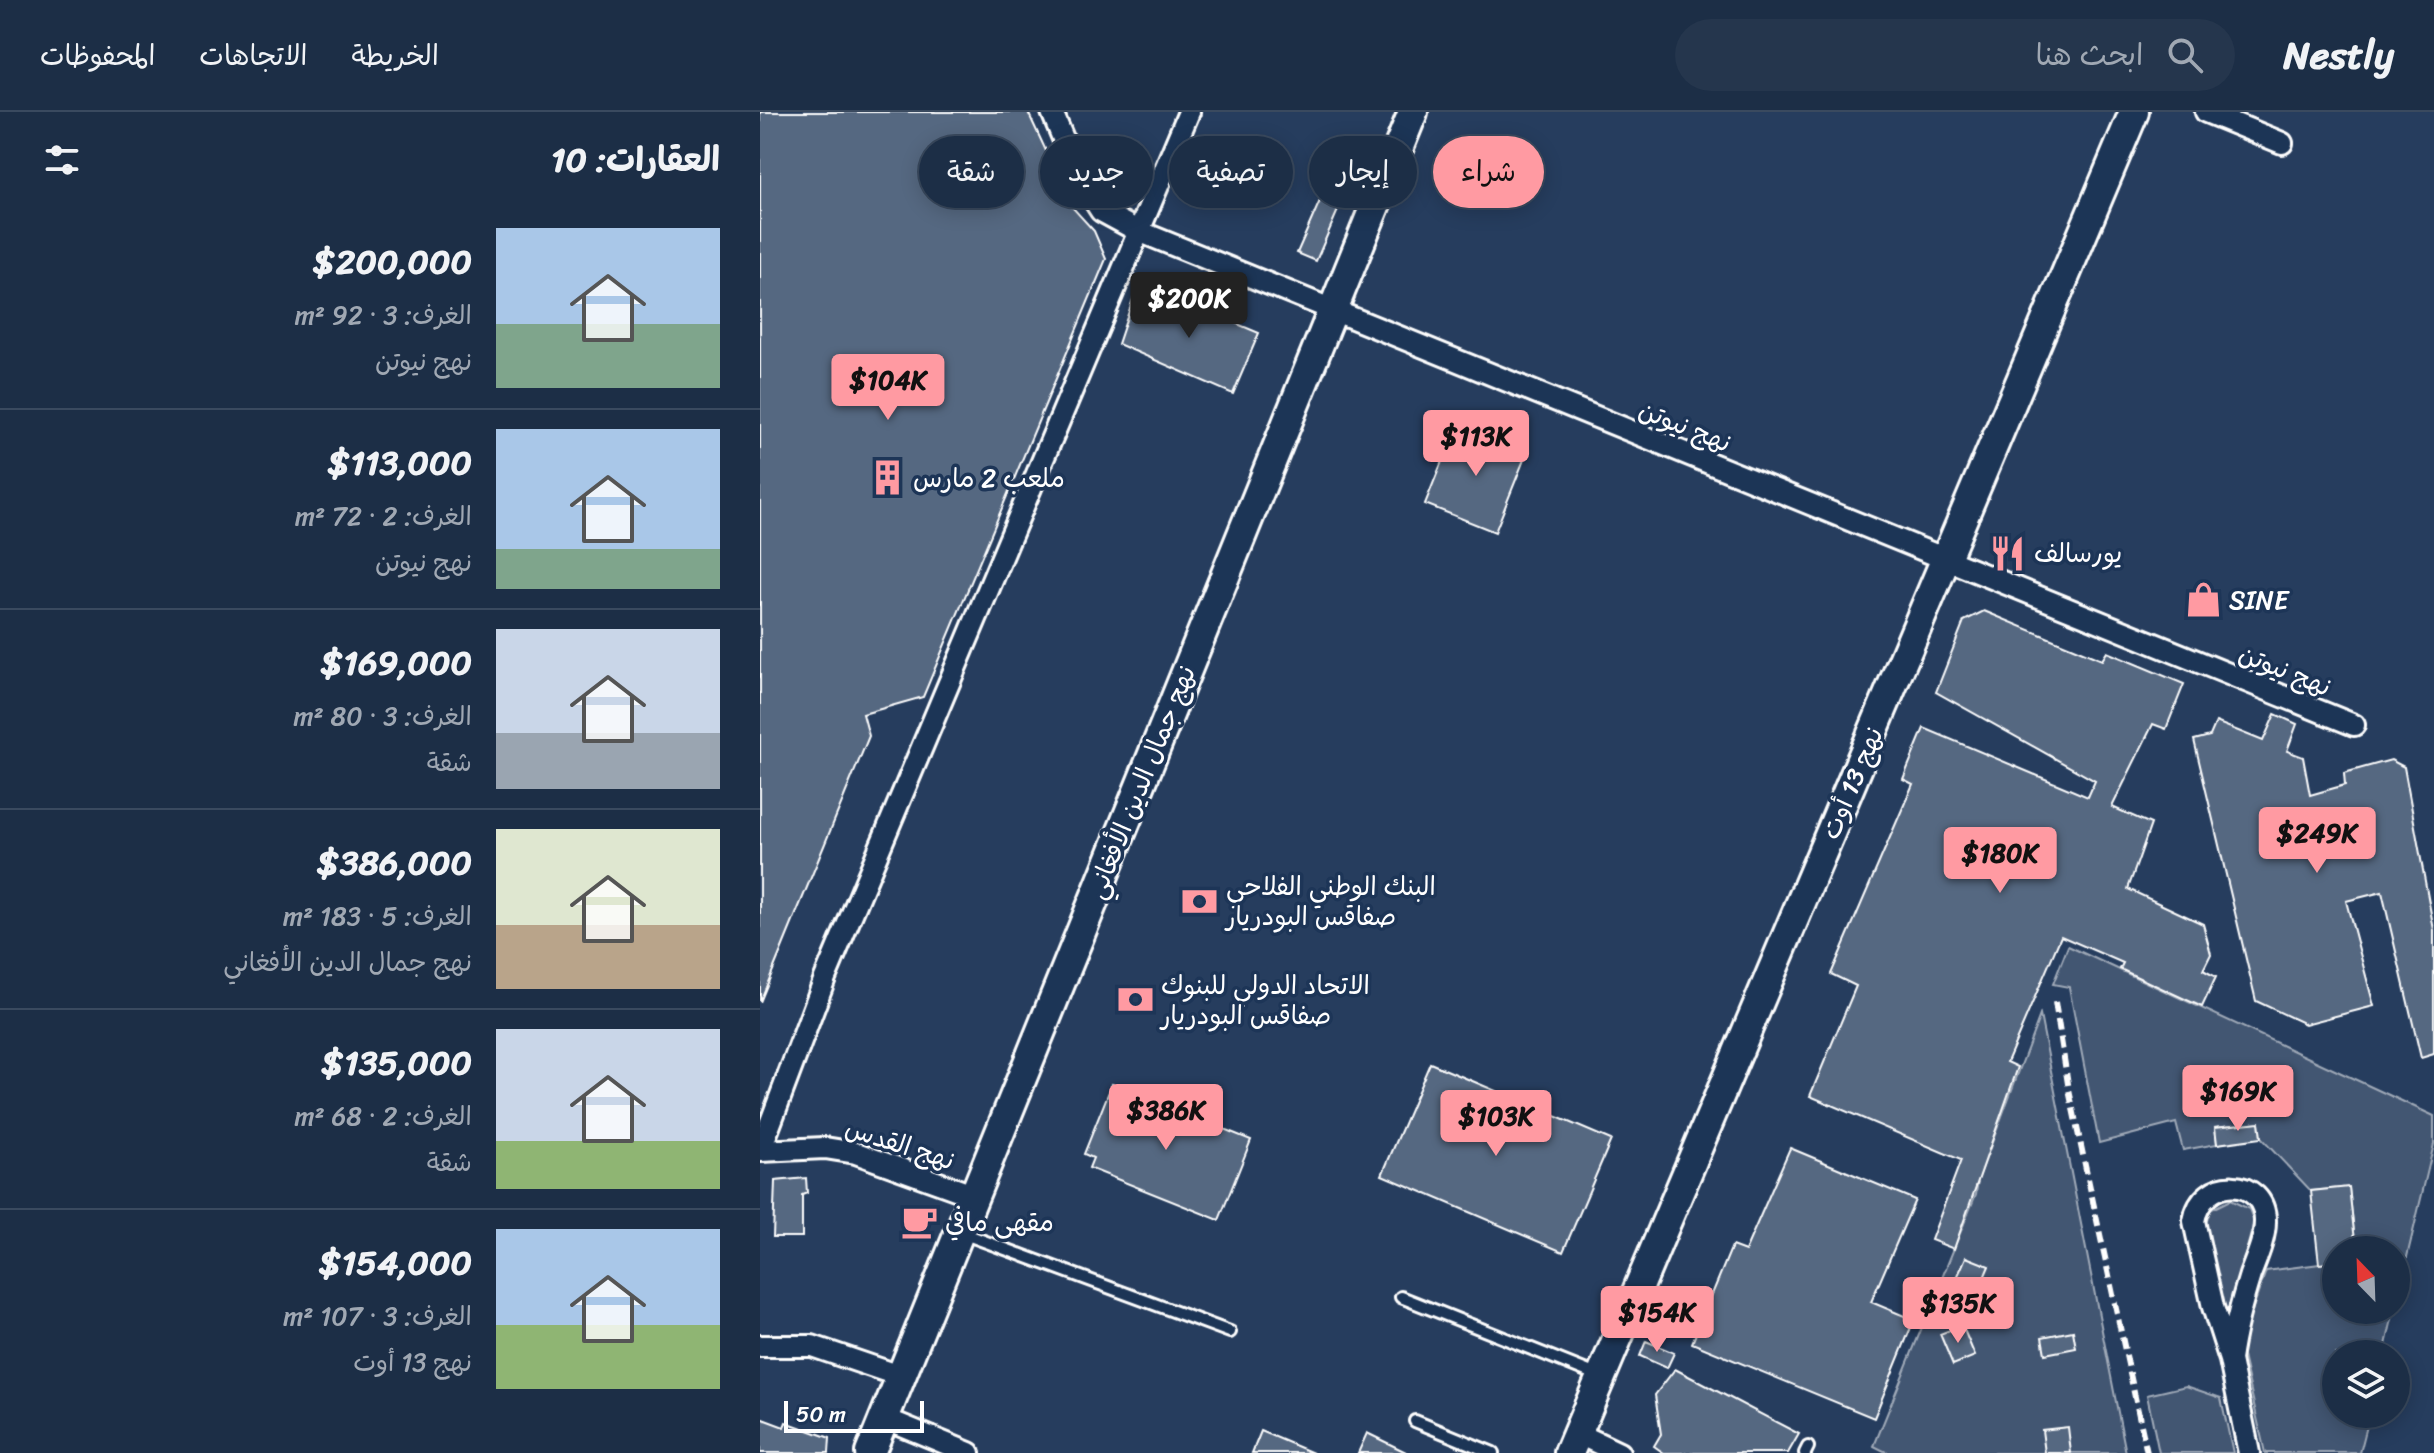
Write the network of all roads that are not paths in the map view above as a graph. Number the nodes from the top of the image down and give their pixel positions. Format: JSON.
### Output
{"nodes":[{"id":1,"x":1052,"y":112,"type":"edge"},
{"id":2,"x":1189,"y":112,"type":"edge"},
{"id":3,"x":1413,"y":112,"type":"edge"},
{"id":4,"x":2134,"y":112,"type":"edge"},
{"id":5,"x":2206,"y":112,"type":"edge"},
{"id":6,"x":2282,"y":143,"type":"dead end"},
{"id":7,"x":1136,"y":230,"type":"junction"},
{"id":8,"x":1331,"y":309,"type":"junction"},
{"id":9,"x":1946,"y":561,"type":"junction"},
{"id":10,"x":2354,"y":725,"type":"dead end"},
{"id":11,"x":760,"y":1151,"type":"edge"},
{"id":12,"x":975,"y":1196,"type":"junction"},
{"id":13,"x":960,"y":1232,"type":"junction"},
{"id":14,"x":1401,"y":1297,"type":"dead end"},
{"id":15,"x":1230,"y":1332,"type":"dead end"},
{"id":16,"x":760,"y":1346,"type":"edge"},
{"id":17,"x":2230,"y":1360,"type":"junction"},
{"id":18,"x":900,"y":1376,"type":"junction"},
{"id":19,"x":1601,"y":1377,"type":"junction"},
{"id":20,"x":884,"y":1418,"type":"junction"},
{"id":21,"x":1415,"y":1421,"type":"dead end"},
{"id":22,"x":1573,"y":1443,"type":"edge"},
{"id":23,"x":870,"y":1453,"type":"edge"},
{"id":24,"x":969,"y":1453,"type":"edge"},
{"id":25,"x":1493,"y":1453,"type":"edge"},
{"id":26,"x":1619,"y":1453,"type":"edge"},
{"id":27,"x":2249,"y":1453,"type":"edge"}],
"edges":[{"from":1,"to":7,"type":"street","name":"نهج نيوتن"},
{"from":2,"to":7,"type":"street"},
{"from":3,"to":8,"type":"main road","name":"نهج جمال الدين الأفغاني"},
{"from":4,"to":9,"type":"main road","name":"نهج 13 أوت"},
{"from":5,"to":6,"type":"street"},
{"from":7,"to":8,"type":"street","name":"نهج نيوتن"},
{"from":7,"to":11,"type":"street"},
{"from":8,"to":9,"type":"street","name":"نهج نيوتن"},
{"from":8,"to":12,"type":"main road","name":"نهج جمال الدين الأفغاني"},
{"from":9,"to":10,"type":"street","name":"نهج نيوتن"},
{"from":9,"to":19,"type":"main road","name":"نهج 13 أوت"},
{"from":11,"to":12,"type":"street","name":"نهج القدس"},
{"from":12,"to":13,"type":"main road","name":"نهج جمال الدين الأفغاني"},
{"from":13,"to":15,"type":"lane"},
{"from":13,"to":18,"type":"main road","name":"نهج جمال الدين الأفغاني"},
{"from":14,"to":19,"type":"lane"},
{"from":16,"to":18,"type":"street"},
{"from":17,"to":17,"type":"street"},
{"from":17,"to":27,"type":"street"},
{"from":18,"to":20,"type":"main road","name":"نهج جمال الدين الأفغاني"},
{"from":19,"to":22,"type":"main road","name":"نهج 13 أوت"},
{"from":20,"to":23,"type":"main road","name":"نهج جمال الدين الأفغاني"},
{"from":20,"to":24,"type":"street"},
{"from":21,"to":25,"type":"lane"},
{"from":22,"to":26,"type":"street"}]}
